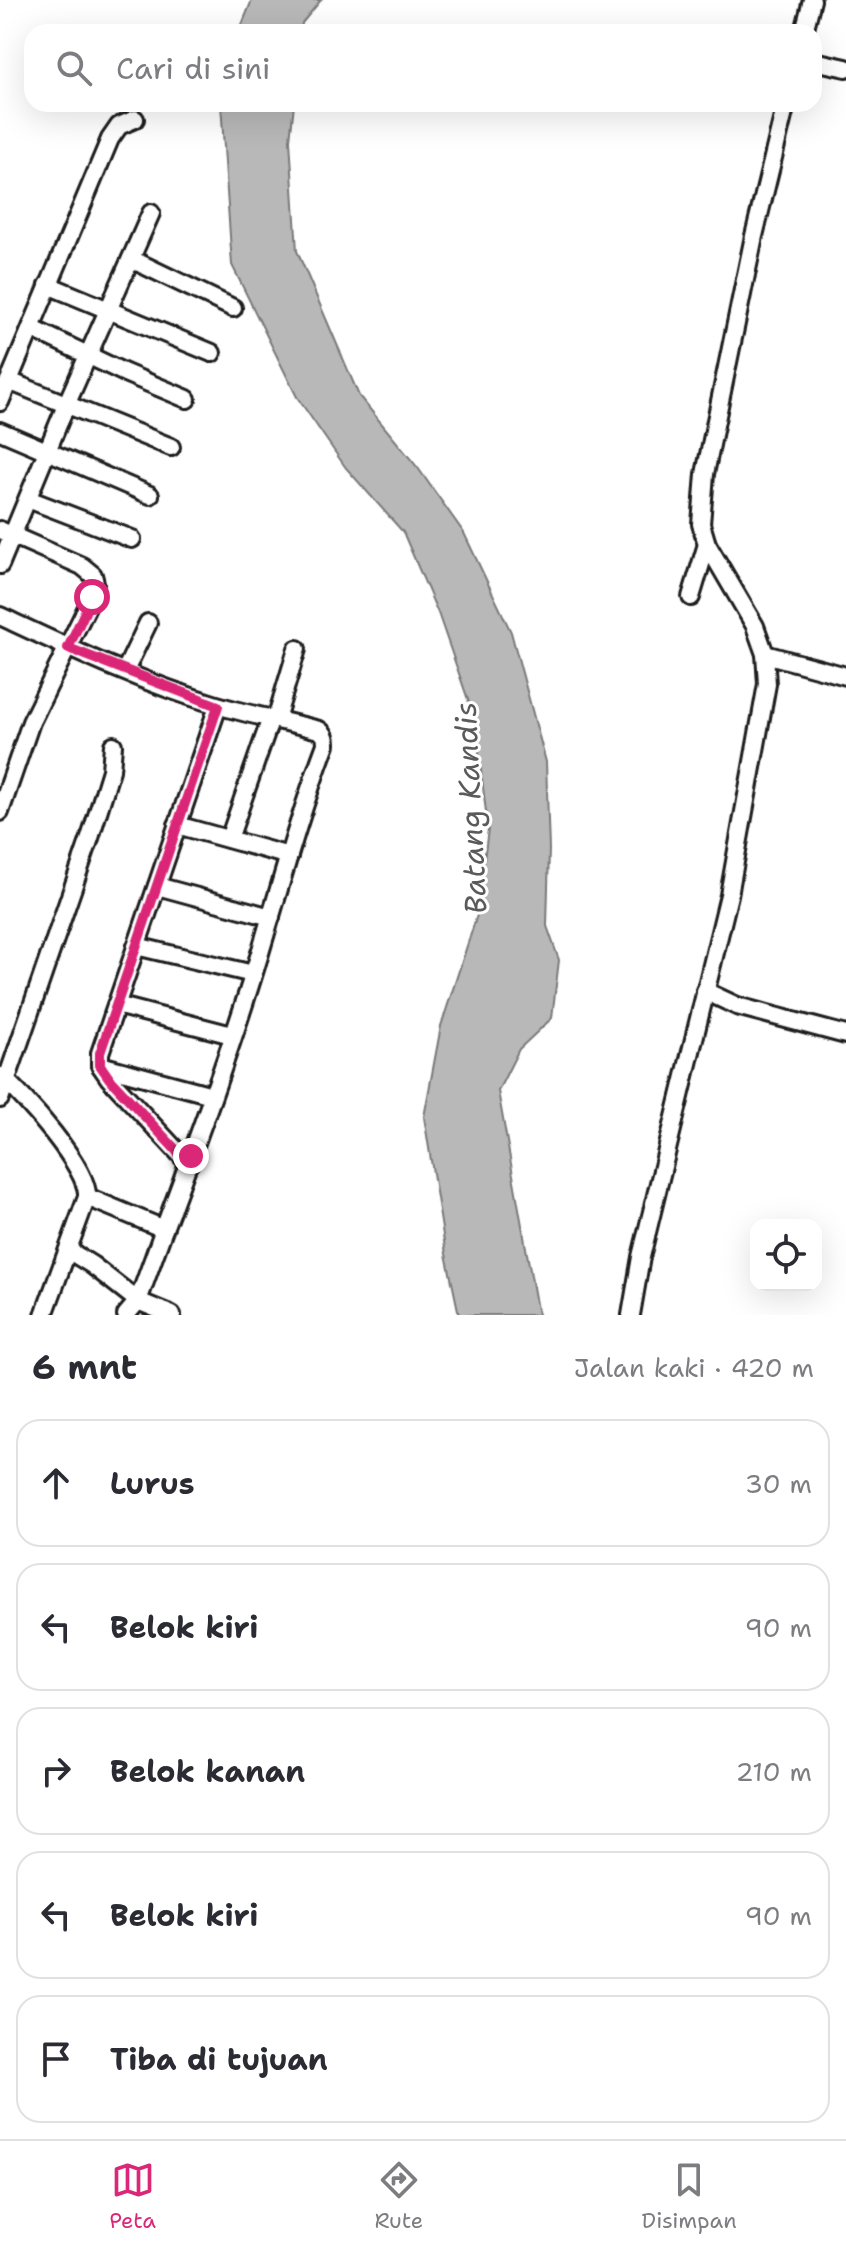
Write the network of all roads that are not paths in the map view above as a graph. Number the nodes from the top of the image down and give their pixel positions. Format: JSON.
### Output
{"nodes":[{"id":1,"x":812,"y":0,"type":"edge"},
{"id":2,"x":806,"y":24,"type":"edge"},
{"id":3,"x":822,"y":63,"type":"edge"},
{"id":4,"x":846,"y":68,"type":"edge"},
{"id":5,"x":784,"y":112,"type":"edge"},
{"id":6,"x":135,"y":119,"type":"dead end"},
{"id":7,"x":151,"y":213,"type":"dead end"},
{"id":8,"x":131,"y":259,"type":"junction"},
{"id":9,"x":48,"y":285,"type":"junction"},
{"id":10,"x":233,"y":308,"type":"dead end"},
{"id":11,"x":109,"y":311,"type":"junction"},
{"id":12,"x":31,"y":328,"type":"junction"},
{"id":13,"x":212,"y":353,"type":"dead end"},
{"id":14,"x":90,"y":356,"type":"junction"},
{"id":15,"x":9,"y":381,"type":"junction"},
{"id":16,"x":187,"y":399,"type":"dead end"},
{"id":17,"x":0,"y":402,"type":"edge"},
{"id":18,"x":67,"y":403,"type":"junction"},
{"id":19,"x":0,"y":431,"type":"edge"},
{"id":20,"x":171,"y":447,"type":"dead end"},
{"id":21,"x":48,"y":451,"type":"junction"},
{"id":22,"x":150,"y":495,"type":"dead end"},
{"id":23,"x":28,"y":499,"type":"junction"},
{"id":24,"x":6,"y":532,"type":"edge"},
{"id":25,"x":132,"y":539,"type":"dead end"},
{"id":26,"x":707,"y":544,"type":"junction"},
{"id":27,"x":0,"y":565,"type":"edge"},
{"id":28,"x":691,"y":597,"type":"dead end"},
{"id":29,"x":0,"y":616,"type":"edge"},
{"id":30,"x":148,"y":623,"type":"dead end"},
{"id":31,"x":68,"y":648,"type":"junction"},
{"id":32,"x":297,"y":649,"type":"dead end"},
{"id":33,"x":765,"y":654,"type":"junction"},
{"id":34,"x":125,"y":671,"type":"junction"},
{"id":35,"x":846,"y":676,"type":"edge"},
{"id":36,"x":218,"y":706,"type":"junction"},
{"id":37,"x":273,"y":718,"type":"junction"},
{"id":38,"x":113,"y":745,"type":"dead end"},
{"id":39,"x":0,"y":812,"type":"edge"},
{"id":40,"x":177,"y":825,"type":"junction"},
{"id":41,"x":229,"y":839,"type":"junction"},
{"id":42,"x":289,"y":856,"type":"junction"},
{"id":43,"x":157,"y":886,"type":"junction"},
{"id":44,"x":271,"y":917,"type":"junction"},
{"id":45,"x":136,"y":946,"type":"junction"},
{"id":46,"x":253,"y":974,"type":"junction"},
{"id":47,"x":705,"y":991,"type":"junction"},
{"id":48,"x":116,"y":1005,"type":"junction"},
{"id":49,"x":232,"y":1035,"type":"junction"},
{"id":50,"x":846,"y":1035,"type":"edge"},
{"id":51,"x":7,"y":1058,"type":"edge"},
{"id":52,"x":100,"y":1065,"type":"junction"},
{"id":53,"x":3,"y":1077,"type":"edge"},
{"id":54,"x":212,"y":1095,"type":"junction"},
{"id":55,"x":0,"y":1099,"type":"edge"},
{"id":56,"x":189,"y":1164,"type":"junction"},
{"id":57,"x":87,"y":1197,"type":"junction"},
{"id":58,"x":164,"y":1229,"type":"junction"},
{"id":59,"x":68,"y":1250,"type":"junction"},
{"id":60,"x":138,"y":1301,"type":"junction"},
{"id":61,"x":44,"y":1315,"type":"edge"},
{"id":62,"x":126,"y":1315,"type":"edge"},
{"id":63,"x":172,"y":1315,"type":"edge"},
{"id":64,"x":631,"y":1315,"type":"edge"}],
"edges":[{"from":1,"to":2,"type":"street"},
{"from":3,"to":4,"type":"street"},
{"from":5,"to":26,"type":"street"},
{"from":6,"to":9,"type":"street"},
{"from":7,"to":8,"type":"street"},
{"from":8,"to":10,"type":"street"},
{"from":8,"to":11,"type":"street"},
{"from":9,"to":11,"type":"street"},
{"from":9,"to":12,"type":"street"},
{"from":11,"to":13,"type":"street"},
{"from":11,"to":14,"type":"street"},
{"from":12,"to":14,"type":"street"},
{"from":12,"to":15,"type":"street"},
{"from":14,"to":16,"type":"street"},
{"from":14,"to":18,"type":"street"},
{"from":15,"to":17,"type":"street"},
{"from":15,"to":18,"type":"street"},
{"from":18,"to":20,"type":"street"},
{"from":18,"to":21,"type":"street"},
{"from":19,"to":21,"type":"street"},
{"from":21,"to":22,"type":"street"},
{"from":21,"to":23,"type":"street"},
{"from":23,"to":24,"type":"street"},
{"from":23,"to":25,"type":"street"},
{"from":24,"to":27,"type":"street"},
{"from":24,"to":31,"type":"street"},
{"from":26,"to":28,"type":"street"},
{"from":26,"to":33,"type":"street"},
{"from":29,"to":31,"type":"street"},
{"from":30,"to":34,"type":"street"},
{"from":31,"to":34,"type":"street"},
{"from":31,"to":39,"type":"street"},
{"from":32,"to":37,"type":"street"},
{"from":33,"to":35,"type":"street"},
{"from":33,"to":47,"type":"street"},
{"from":34,"to":36,"type":"street"},
{"from":36,"to":37,"type":"street"},
{"from":36,"to":40,"type":"street"},
{"from":37,"to":41,"type":"street"},
{"from":37,"to":42,"type":"street"},
{"from":38,"to":51,"type":"street"},
{"from":40,"to":41,"type":"street"},
{"from":40,"to":43,"type":"street"},
{"from":41,"to":42,"type":"street"},
{"from":42,"to":44,"type":"street"},
{"from":43,"to":44,"type":"street"},
{"from":43,"to":45,"type":"street"},
{"from":44,"to":46,"type":"street"},
{"from":45,"to":46,"type":"street"},
{"from":45,"to":48,"type":"street"},
{"from":46,"to":49,"type":"street"},
{"from":47,"to":50,"type":"street"},
{"from":47,"to":64,"type":"street"},
{"from":48,"to":49,"type":"street"},
{"from":48,"to":52,"type":"street"},
{"from":49,"to":54,"type":"street"},
{"from":51,"to":53,"type":"street"},
{"from":52,"to":54,"type":"street"},
{"from":52,"to":56,"type":"street"},
{"from":53,"to":55,"type":"street"},
{"from":53,"to":57,"type":"street"},
{"from":54,"to":56,"type":"street"},
{"from":56,"to":58,"type":"street"},
{"from":57,"to":58,"type":"street"},
{"from":57,"to":59,"type":"street"},
{"from":58,"to":60,"type":"street"},
{"from":59,"to":60,"type":"street"},
{"from":59,"to":61,"type":"street"},
{"from":60,"to":62,"type":"street"},
{"from":60,"to":63,"type":"street"}]}
